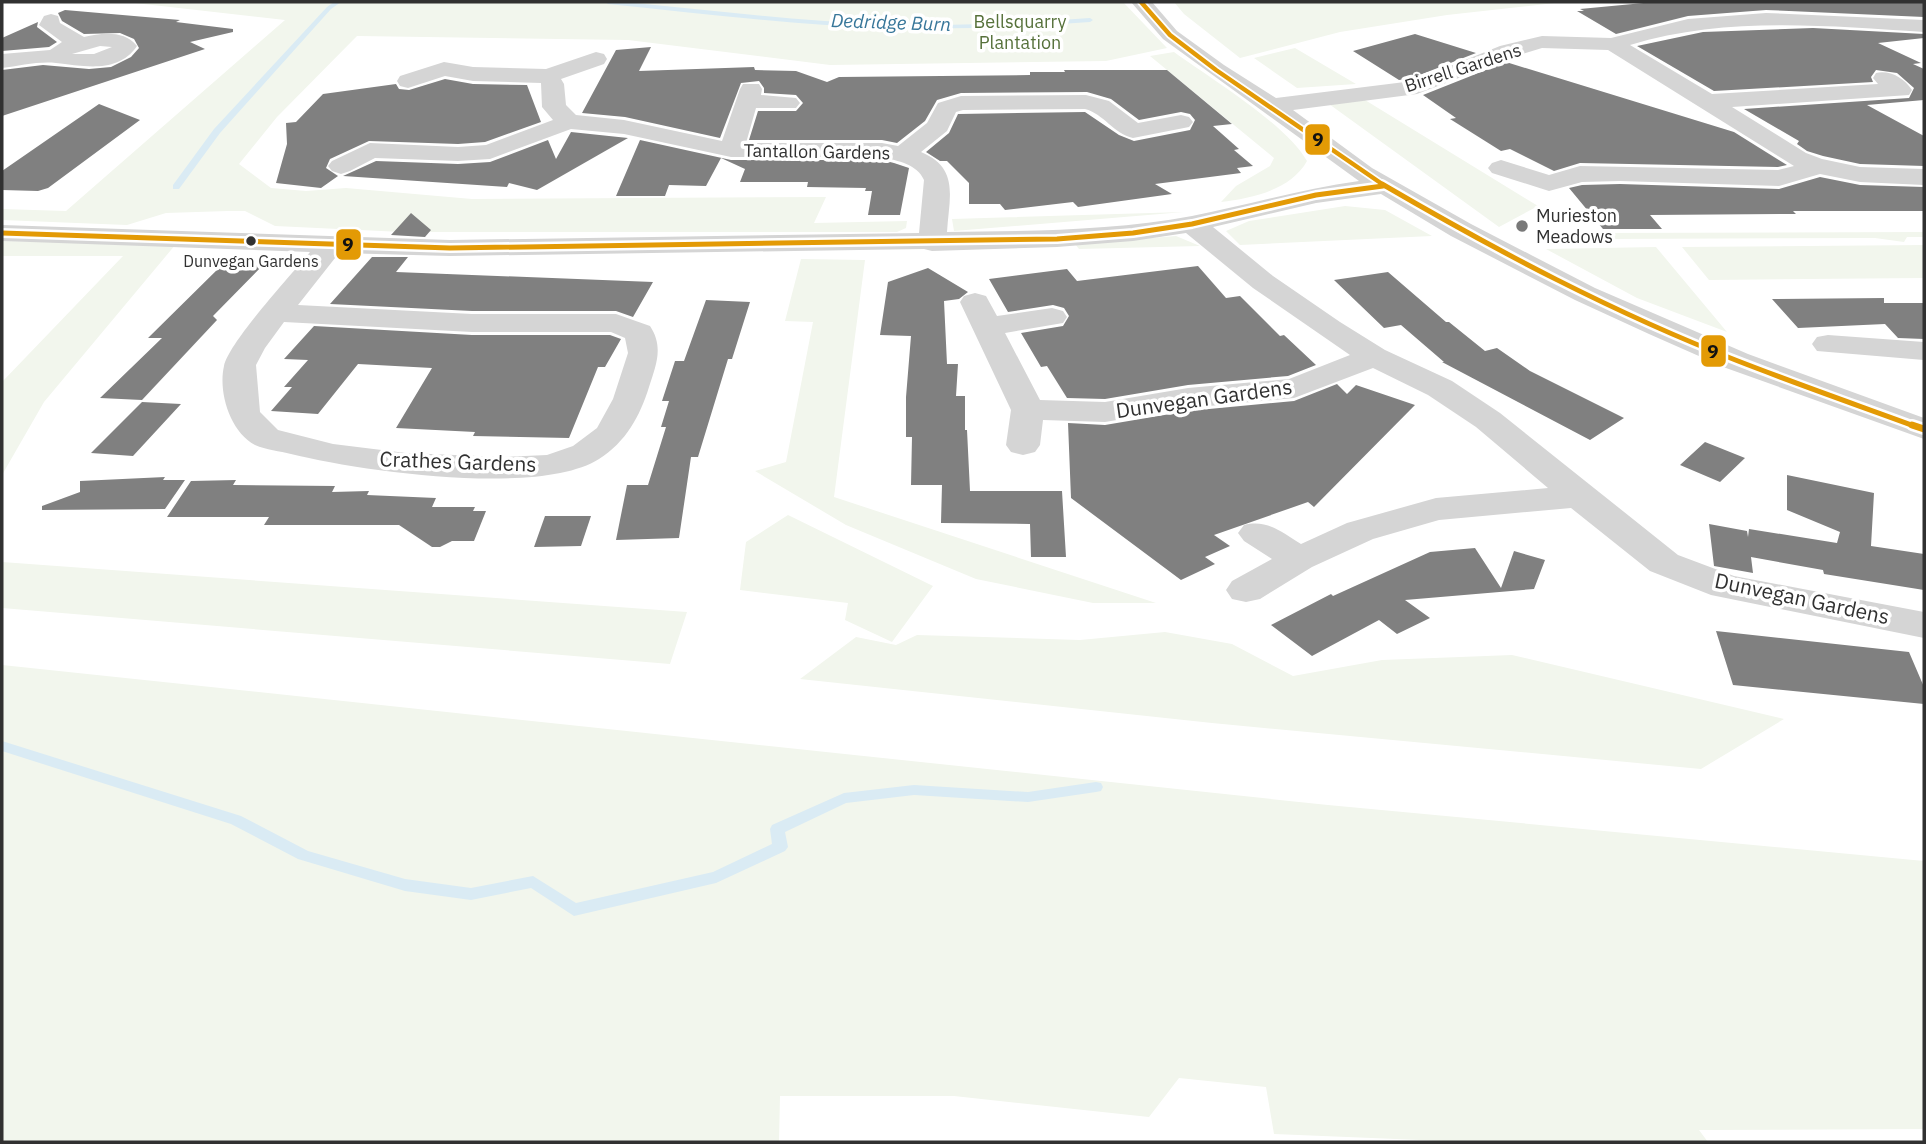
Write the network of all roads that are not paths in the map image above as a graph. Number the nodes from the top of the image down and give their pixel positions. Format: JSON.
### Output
{"nodes":[{"id":1,"x":1141,"y":2,"type":"edge"},
{"id":2,"x":51,"y":20,"type":"dead end"},
{"id":3,"x":1924,"y":26,"type":"edge"},
{"id":4,"x":79,"y":43,"type":"junction"},
{"id":5,"x":1612,"y":44,"type":"junction"},
{"id":6,"x":59,"y":56,"type":"junction"},
{"id":7,"x":596,"y":59,"type":"dead end"},
{"id":8,"x":2,"y":61,"type":"edge"},
{"id":9,"x":548,"y":76,"type":"junction"},
{"id":10,"x":408,"y":81,"type":"dead end"},
{"id":11,"x":1924,"y":98,"type":"edge"},
{"id":12,"x":1709,"y":101,"type":"junction"},
{"id":13,"x":788,"y":103,"type":"dead end"},
{"id":14,"x":1272,"y":106,"type":"junction"},
{"id":15,"x":569,"y":122,"type":"junction"},
{"id":16,"x":1181,"y":122,"type":"dead end"},
{"id":17,"x":1133,"y":131,"type":"junction"},
{"id":18,"x":347,"y":138,"type":"dead end"},
{"id":19,"x":1154,"y":148,"type":"dead end"},
{"id":20,"x":370,"y":150,"type":"junction"},
{"id":21,"x":731,"y":150,"type":"junction"},
{"id":22,"x":902,"y":154,"type":"junction"},
{"id":23,"x":341,"y":166,"type":"dead end"},
{"id":24,"x":1818,"y":167,"type":"junction"},
{"id":25,"x":1501,"y":168,"type":"dead end"},
{"id":26,"x":1924,"y":177,"type":"edge"},
{"id":27,"x":1373,"y":179,"type":"junction"},
{"id":28,"x":1192,"y":224,"type":"junction"},
{"id":29,"x":2,"y":233,"type":"edge"},
{"id":30,"x":932,"y":243,"type":"junction"},
{"id":31,"x":331,"y":245,"type":"junction"},
{"id":32,"x":276,"y":313,"type":"junction"},
{"id":33,"x":1052,"y":317,"type":"dead end"},
{"id":34,"x":1828,"y":344,"type":"dead end"},
{"id":35,"x":1924,"y":351,"type":"edge"},
{"id":36,"x":1374,"y":357,"type":"junction"},
{"id":37,"x":1028,"y":410,"type":"junction"},
{"id":38,"x":1924,"y":429,"type":"edge"},
{"id":39,"x":1023,"y":445,"type":"dead end"},
{"id":40,"x":1579,"y":496,"type":"junction"},
{"id":41,"x":1257,"y":533,"type":"dead end"},
{"id":42,"x":1298,"y":559,"type":"junction"},
{"id":43,"x":1246,"y":590,"type":"dead end"},
{"id":44,"x":1924,"y":625,"type":"edge"}],
"edges":[{"from":1,"to":14,"type":"street"},
{"from":2,"to":4,"type":"street"},
{"from":3,"to":5,"type":"street","name":"Birrell Gardens"},
{"from":4,"to":6,"type":"street"},
{"from":4,"to":6,"type":"street"},
{"from":5,"to":12,"type":"street","name":"Birrell Gardens"},
{"from":5,"to":14,"type":"street","name":"Birrell Gardens"},
{"from":6,"to":8,"type":"street"},
{"from":7,"to":9,"type":"street"},
{"from":9,"to":10,"type":"street"},
{"from":9,"to":15,"type":"street"},
{"from":11,"to":12,"type":"street"},
{"from":12,"to":24,"type":"street","name":"Birrell Gardens"},
{"from":13,"to":21,"type":"street","name":"Tantallon Gardens"},
{"from":14,"to":27,"type":"street"},
{"from":15,"to":20,"type":"street","name":"Tantallon Gardens"},
{"from":15,"to":21,"type":"street","name":"Tantallon Gardens"},
{"from":16,"to":17,"type":"street"},
{"from":17,"to":19,"type":"street","name":"Tantallon Gardens"},
{"from":17,"to":22,"type":"street","name":"Tantallon Gardens"},
{"from":18,"to":20,"type":"street","name":"Tantallon Gardens"},
{"from":20,"to":23,"type":"street"},
{"from":21,"to":22,"type":"street","name":"Tantallon Gardens"},
{"from":22,"to":30,"type":"street","name":"Tantallon Gardens"},
{"from":24,"to":25,"type":"street","name":"Birrell Gardens"},
{"from":24,"to":26,"type":"street","name":"Birrell Gardens"},
{"from":27,"to":28,"type":"street"},
{"from":27,"to":38,"type":"street"},
{"from":28,"to":30,"type":"street"},
{"from":28,"to":36,"type":"street","name":"Dunvegan Gardens"},
{"from":29,"to":31,"type":"street"},
{"from":30,"to":31,"type":"street"},
{"from":31,"to":32,"type":"street","name":"Crathes Gardens"},
{"from":32,"to":32,"type":"street","name":"Crathes Gardens"},
{"from":33,"to":37,"type":"street"},
{"from":34,"to":35,"type":"street"},
{"from":36,"to":37,"type":"street","name":"Dunvegan Gardens"},
{"from":36,"to":40,"type":"street","name":"Dunvegan Gardens"},
{"from":37,"to":39,"type":"street"},
{"from":40,"to":42,"type":"street"},
{"from":40,"to":44,"type":"street","name":"Dunvegan Gardens"},
{"from":41,"to":42,"type":"street"},
{"from":42,"to":43,"type":"street"}]}
